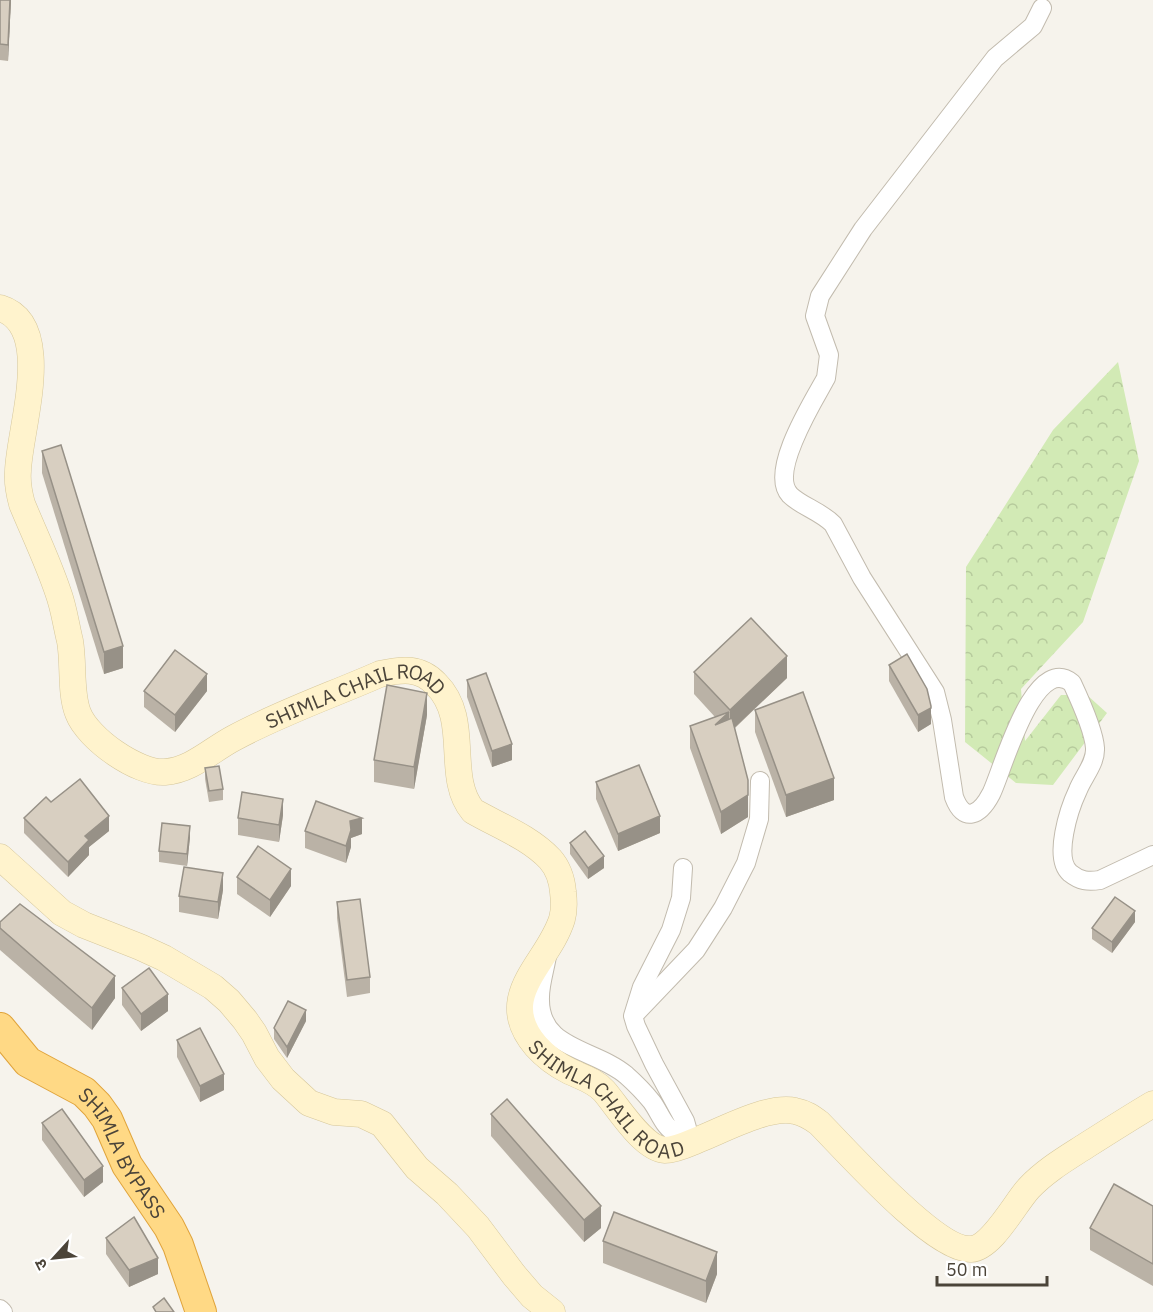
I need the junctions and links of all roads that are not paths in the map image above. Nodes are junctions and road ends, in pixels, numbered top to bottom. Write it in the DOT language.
graph roads {
  1 [pos="1042,8"];
  2 [pos="0,308"];
  3 [pos="760,781"];
  4 [pos="1153,855"];
  5 [pos="0,857"];
  6 [pos="683,868"];
  7 [pos="549,942"];
  8 [pos="633,1016"];
  9 [pos="0,1028"];
  10 [pos="1153,1104"];
  11 [pos="201,1312"];
  12 [pos="552,1312"];
  1 -- 4 [label="street"];
  2 -- 7 [label="main road, SHIMLA CHAIL ROAD"];
  3 -- 8 [label="street"];
  5 -- 12 [label="main road"];
  6 -- 8 [label="street"];
  7 -- 8 [label="street"];
  7 -- 10 [label="main road, SHIMLA CHAIL ROAD"];
  9 -- 11 [label="highway, SHIMLA BYPASS"];
}
